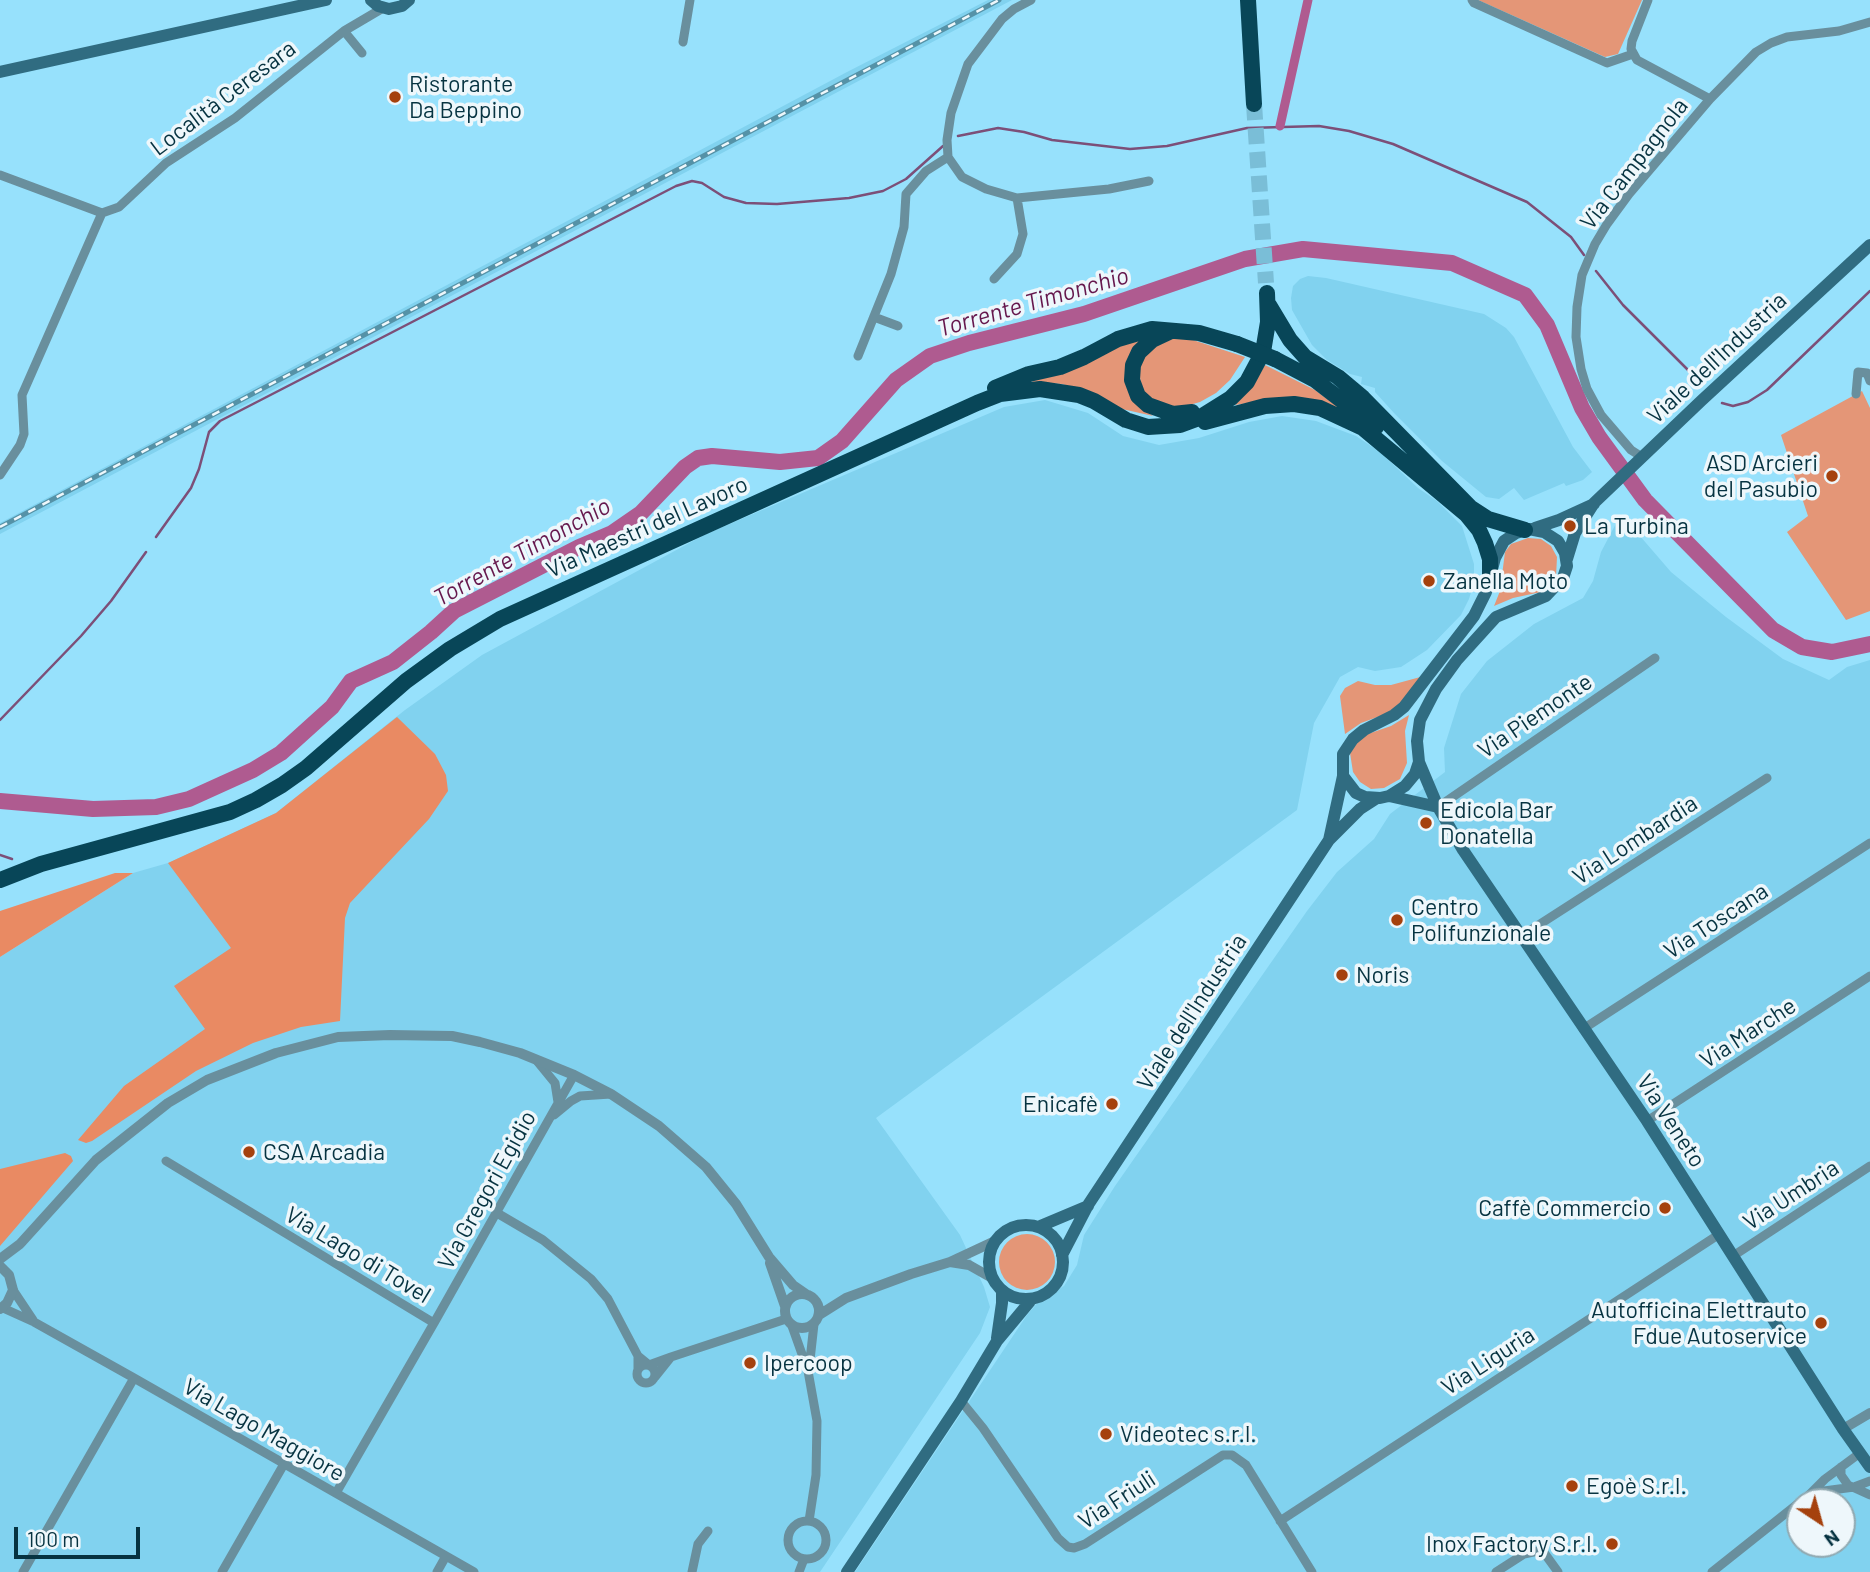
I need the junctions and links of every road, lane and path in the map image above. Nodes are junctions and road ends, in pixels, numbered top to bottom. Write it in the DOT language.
graph roads {
  1 [pos="326,0"];
  2 [pos="409,0"];
  3 [pos="690,0"];
  4 [pos="1031,0"];
  5 [pos="1248,0"];
  6 [pos="1472,0"];
  7 [pos="1648,0"];
  8 [pos="374,6"];
  9 [pos="1870,22"];
  10 [pos="345,31"];
  11 [pos="683,42"];
  12 [pos="362,52"];
  13 [pos="1633,54"];
  14 [pos="0,72"];
  15 [pos="1710,99"];
  16 [pos="1254,104"];
  17 [pos="948,149"];
  18 [pos="0,175"];
  19 [pos="1149,181"];
  20 [pos="1017,198"];
  21 [pos="102,213"];
  22 [pos="1870,245"];
  23 [pos="994,279"];
  24 [pos="1267,292"];
  25 [pos="874,317"];
  26 [pos="898,326"];
  27 [pos="1178,330"];
  28 [pos="858,356"];
  29 [pos="1870,381"];
  30 [pos="1856,394"];
  31 [pos="1111,411"];
  32 [pos="1192,412"];
  33 [pos="1148,427"];
  34 [pos="897,439"];
  35 [pos="1640,460"];
  36 [pos="0,475"];
  37 [pos="1594,503"];
  38 [pos="1469,511"];
  39 [pos="1530,529"];
  40 [pos="1567,559"];
  41 [pos="1490,575"];
  42 [pos="1655,658"];
  43 [pos="1419,762"];
  44 [pos="1343,776"];
  45 [pos="1767,778"];
  46 [pos="1383,797"];
  47 [pos="1437,807"];
  48 [pos="1329,840"];
  49 [pos="1870,843"];
  50 [pos="0,880"];
  51 [pos="1523,935"];
  52 [pos="1870,976"];
  53 [pos="1583,1029"];
  54 [pos="537,1061"];
  55 [pos="574,1075"];
  56 [pos="611,1094"];
  57 [pos="558,1102"];
  58 [pos="548,1121"];
  59 [pos="1647,1121"];
  60 [pos="166,1161"];
  61 [pos="1870,1166"];
  62 [pos="1088,1205"];
  63 [pos="497,1213"];
  64 [pos="1038,1227"];
  65 [pos="1718,1235"];
  66 [pos="995,1241"];
  67 [pos="20,1244"];
  68 [pos="1062,1255"];
  69 [pos="1733,1256"];
  70 [pos="769,1257"];
  71 [pos="0,1259"];
  72 [pos="950,1262"];
  73 [pos="0,1266"];
  74 [pos="9,1275"];
  75 [pos="992,1278"];
  76 [pos="13,1290"];
  77 [pos="1002,1290"];
  78 [pos="810,1297"];
  79 [pos="846,1298"];
  80 [pos="1031,1299"];
  81 [pos="785,1306"];
  82 [pos="1,1308"];
  83 [pos="816,1320"];
  84 [pos="34,1322"];
  85 [pos="434,1323"];
  86 [pos="789,1323"];
  87 [pos="997,1341"];
  88 [pos="638,1356"];
  89 [pos="671,1357"];
  90 [pos="649,1365"];
  91 [pos="638,1369"];
  92 [pos="808,1371"];
  93 [pos="655,1377"];
  94 [pos="134,1378"];
  95 [pos="961,1401"];
  96 [pos="1870,1413"];
  97 [pos="1843,1429"];
  98 [pos="1865,1460"];
  99 [pos="284,1464"];
  100 [pos="1840,1467"];
  101 [pos="1870,1481"];
  102 [pos="1854,1487"];
  103 [pos="1815,1488"];
  104 [pos="1846,1488"];
  105 [pos="336,1493"];
  106 [pos="1870,1495"];
  107 [pos="1786,1513"];
  108 [pos="809,1521"];
  109 [pos="1280,1521"];
  110 [pos="708,1531"];
  111 [pos="446,1556"];
  112 [pos="804,1559"];
  113 [pos="23,1572"];
  114 [pos="222,1572"];
  115 [pos="436,1572"];
  116 [pos="474,1572"];
  117 [pos="692,1572"];
  118 [pos="799,1572"];
  119 [pos="847,1572"];
  120 [pos="1312,1572"];
  121 [pos="1496,1572"];
  122 [pos="1558,1572"];
  123 [pos="1712,1572"];
  1 -- 14 [label="main road"];
  2 -- 8 [label="main road"];
  3 -- 11 [label="street"];
  4 -- 17 [label="street"];
  5 -- 16 [label="highway"];
  6 -- 13 [label="street"];
  7 -- 13 [label="street"];
  8 -- 10 [label="street, Località Ceresara"];
  9 -- 15 [label="street, Via Campagnola"];
  10 -- 12 [label="street"];
  10 -- 21 [label="street, Località Ceresara"];
  13 -- 15 [label="street"];
  15 -- 35 [label="street, Via Campagnola"];
  17 -- 20 [label="street"];
  17 -- 25 [label="street"];
  18 -- 21 [label="street"];
  19 -- 20 [label="street"];
  20 -- 23 [label="street"];
  21 -- 36 [label="street"];
  22 -- 35 [label="main road, Viale dell'Industria"];
  24 -- 32 [label="highway"];
  24 -- 33 [label="highway"];
  24 -- 38 [label="highway"];
  25 -- 26 [label="street"];
  25 -- 28 [label="street"];
  27 -- 32 [label="highway"];
  27 -- 34 [label="highway"];
  27 -- 38 [label="highway, bridge"];
  29 -- 30 [label="street"];
  31 -- 32 [label="highway"];
  31 -- 33 [label="highway"];
  31 -- 34 [label="highway, Via Maestri del Lavoro"];
  33 -- 38 [label="highway"];
  34 -- 50 [label="highway, Via Maestri del Lavoro"];
  35 -- 37 [label="main road, Viale dell'Industria"];
  37 -- 39 [label="main road, Viale dell'Industria"];
  37 -- 40 [label="main road, Viale dell'Industria"];
  38 -- 39 [label="highway"];
  38 -- 41 [label="highway"];
  39 -- 40 [label="main road"];
  39 -- 41 [label="main road, Viale dell'Industria"];
  40 -- 43 [label="main road, Viale dell'Industria"];
  41 -- 44 [label="main road, Viale dell'Industria"];
  42 -- 47 [label="street, Via Piemonte"];
  43 -- 46 [label="main road, Viale dell'Industria"];
  43 -- 47 [label="main road, Via Veneto"];
  44 -- 46 [label="main road"];
  44 -- 48 [label="main road, Viale dell'Industria"];
  45 -- 51 [label="street, Via Lombardia"];
  46 -- 47 [label="main road"];
  46 -- 48 [label="main road, Viale dell'Industria"];
  47 -- 51 [label="main road, Via Veneto"];
  48 -- 62 [label="main road, Viale dell'Industria"];
  49 -- 53 [label="street, Via Toscana"];
  51 -- 53 [label="main road, Via Veneto"];
  52 -- 59 [label="street, Via Marche"];
  53 -- 59 [label="main road, Via Veneto"];
  54 -- 55 [label="street"];
  54 -- 57 [label="street"];
  54 -- 67 [label="street"];
  55 -- 56 [label="street"];
  55 -- 57 [label="street, Via Gregori Egidio"];
  56 -- 58 [label="street"];
  56 -- 70 [label="street"];
  57 -- 58 [label="street, Via Gregori Egidio"];
  58 -- 63 [label="street, Via Gregori Egidio"];
  59 -- 65 [label="main road, Via Veneto"];
  60 -- 85 [label="street, Via Lago di Tovel"];
  61 -- 69 [label="street, Via Umbria"];
  62 -- 64 [label="main road"];
  62 -- 68 [label="main road, Viale dell'Industria"];
  63 -- 85 [label="street, Via Gregori Egidio"];
  63 -- 88 [label="street"];
  64 -- 66 [label="main road"];
  64 -- 68 [label="main road"];
  65 -- 69 [label="main road, Via Veneto"];
  65 -- 109 [label="street, Via Liguria"];
  66 -- 72 [label="street"];
  66 -- 75 [label="main road"];
  67 -- 71 [label="street"];
  67 -- 74 [label="street"];
  68 -- 80 [label="main road, Viale dell'Industria"];
  69 -- 97 [label="main road, Via Veneto"];
  70 -- 78 [label="street"];
  70 -- 81 [label="street"];
  72 -- 75 [label="street"];
  72 -- 79 [label="street"];
  73 -- 74 [label="street"];
  74 -- 76 [label="street"];
  75 -- 77 [label="main road"];
  76 -- 82 [label="street"];
  76 -- 84 [label="street, Via Lago Maggiore"];
  77 -- 80 [label="main road"];
  77 -- 87 [label="main road, Viale dell'Industria"];
  78 -- 79 [label="street"];
  78 -- 81 [label="street"];
  78 -- 83 [label="street"];
  79 -- 83 [label="street"];
  80 -- 87 [label="main road, Viale dell'Industria"];
  81 -- 86 [label="street"];
  82 -- 84 [label="street, Via Lago Maggiore"];
  83 -- 86 [label="street"];
  83 -- 92 [label="street"];
  84 -- 94 [label="street, Via Lago Maggiore"];
  85 -- 105 [label="street, Via Lago di Tovel"];
  86 -- 89 [label="street"];
  86 -- 92 [label="street"];
  87 -- 95 [label="main road, Viale dell'Industria"];
  88 -- 90 [label="street"];
  88 -- 91 [label="street"];
  89 -- 90 [label="street"];
  89 -- 93 [label="street"];
  90 -- 91 [label="street"];
  90 -- 93 [label="street"];
  91 -- 93 [label="street"];
  92 -- 108 [label="street"];
  94 -- 99 [label="street, Via Lago Maggiore"];
  94 -- 113 [label="street"];
  95 -- 109 [label="street, Via Friuli"];
  95 -- 119 [label="main road, Viale dell'Industria"];
  96 -- 97 [label="street"];
  97 -- 98 [label="main road, Via Veneto"];
  98 -- 100 [label="street"];
  99 -- 105 [label="street, Via Lago Maggiore"];
  99 -- 114 [label="street"];
  100 -- 102 [label="street"];
  100 -- 103 [label="street"];
  101 -- 102 [label="street"];
  102 -- 104 [label="street"];
  102 -- 106 [label="street"];
  105 -- 111 [label="street, Via Lago Maggiore"];
  107 -- 123 [label="street"];
  108 -- 112 [label="street"];
  108 -- 112 [label="street"];
  109 -- 120 [label="street"];
  110 -- 117 [label="street"];
  111 -- 115 [label="street"];
  111 -- 116 [label="street, Via Lago Maggiore"];
  112 -- 118 [label="street"];
  121 -- 122 [label="street"];
}
